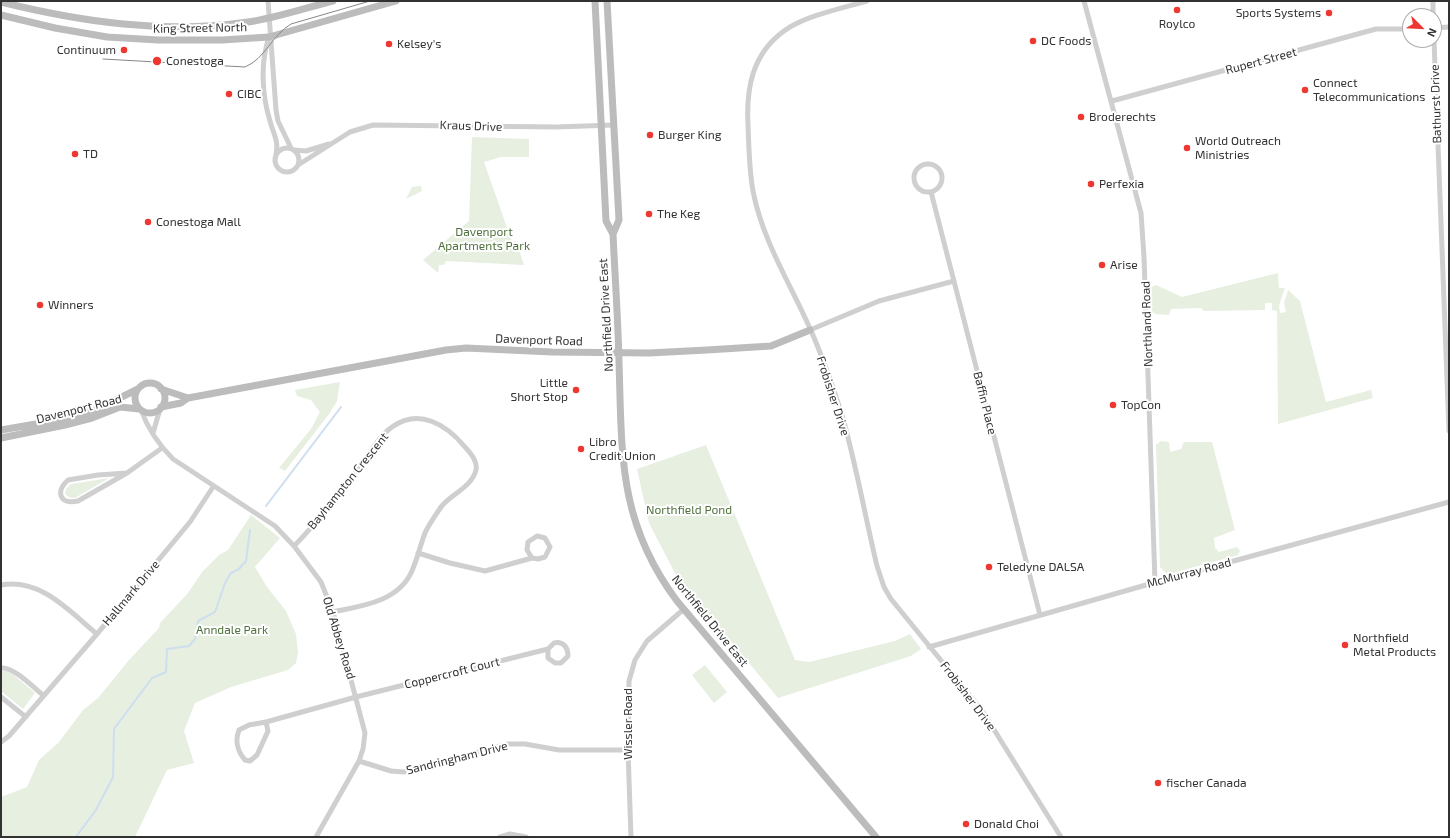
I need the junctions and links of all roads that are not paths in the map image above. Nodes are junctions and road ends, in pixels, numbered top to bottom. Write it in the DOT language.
graph roads {
  1 [pos="268,1"];
  2 [pos="333,1"];
  3 [pos="396,1"];
  4 [pos="595,1"];
  5 [pos="606,1"];
  6 [pos="867,1"];
  7 [pos="1084,1"];
  8 [pos="1,2"];
  9 [pos="1,15"];
  10 [pos="65,17"];
  11 [pos="269,18"];
  12 [pos="55,28"];
  13 [pos="1402,28"];
  14 [pos="269,37"];
  15 [pos="1434,48"];
  16 [pos="1112,101"];
  17 [pos="614,125"];
  18 [pos="602,126"];
  19 [pos="332,143"];
  20 [pos="292,149"];
  21 [pos="276,154"];
  22 [pos="298,165"];
  23 [pos="931,192"];
  24 [pos="613,234"];
  25 [pos="954,282"];
  26 [pos="1447,300"];
  27 [pos="810,330"];
  28 [pos="619,353"];
  29 [pos="138,389"];
  30 [pos="161,389"];
  31 [pos="188,398"];
  32 [pos="161,408"];
  33 [pos="140,409"];
  34 [pos="1,430"];
  35 [pos="1449,431"];
  36 [pos="154,433"];
  37 [pos="1,438"];
  38 [pos="162,448"];
  39 [pos="127,473"];
  40 [pos="213,487"];
  41 [pos="1449,502"];
  42 [pos="294,546"];
  43 [pos="418,553"];
  44 [pos="532,558"];
  45 [pos="1155,582"];
  46 [pos="1,585"];
  47 [pos="684,609"];
  48 [pos="333,612"];
  49 [pos="1040,615"];
  50 [pos="97,634"];
  51 [pos="930,647"];
  52 [pos="548,649"];
  53 [pos="1,668"];
  54 [pos="43,695"];
  55 [pos="1,697"];
  56 [pos="356,697"];
  57 [pos="26,717"];
  58 [pos="266,722"];
  59 [pos="1,742"];
  60 [pos="628,750"];
  61 [pos="359,761"];
  62 [pos="316,837"];
  63 [pos="500,837"];
  64 [pos="526,837"];
  65 [pos="631,837"];
  66 [pos="876,837"];
  67 [pos="1061,837"];
  1 -- 11 [label="street"];
  2 -- 11 [label="main road, King Street North"];
  3 -- 14 [label="main road, King Street North"];
  4 -- 18 [label="main road, Northfield Drive East"];
  5 -- 17 [label="main road, Northfield Drive East"];
  6 -- 27 [label="street, Frobisher Drive"];
  7 -- 16 [label="street, Northland Road"];
  8 -- 10 [label="main road, King Street North"];
  9 -- 12 [label="main road, King Street North"];
  10 -- 11 [label="main road, King Street North"];
  10 -- 12 [label="main road"];
  11 -- 14 [label="street"];
  12 -- 14 [label="main road, King Street North"];
  13 -- 16 [label="street, Rupert Street"];
  14 -- 20 [label="street"];
  14 -- 21 [label="street"];
  15 -- 26 [label="street, Bathurst Drive"];
  16 -- 45 [label="street, Northland Road"];
  17 -- 18 [label="street, Kraus Drive"];
  17 -- 24 [label="main road, Northfield Drive East"];
  18 -- 19 [label="street, Kraus Drive"];
  18 -- 24 [label="main road, Northfield Drive East"];
  19 -- 20 [label="street, Kraus Drive"];
  19 -- 22 [label="street, Kraus Drive"];
  20 -- 21 [label="street"];
  20 -- 22 [label="street"];
  21 -- 22 [label="street"];
  23 -- 23 [label="street"];
  23 -- 25 [label="street, Baffin Place"];
  24 -- 28 [label="main road, Northfield Drive East"];
  25 -- 27 [label="street, Davenport Road"];
  25 -- 49 [label="street, Baffin Place"];
  26 -- 35 [label="street, Bathurst Drive"];
  27 -- 28 [label="main road, Davenport Road"];
  27 -- 51 [label="street, Frobisher Drive"];
  28 -- 31 [label="main road, Davenport Road"];
  28 -- 47 [label="main road, Northfield Drive East"];
  29 -- 30 [label="main road"];
  29 -- 33 [label="main road"];
  29 -- 34 [label="main road, Davenport Road"];
  30 -- 31 [label="main road, Davenport Road"];
  30 -- 32 [label="main road"];
  31 -- 32 [label="main road, Davenport Road"];
  32 -- 33 [label="main road"];
  32 -- 36 [label="street"];
  33 -- 36 [label="street, Old Abbey Road"];
  33 -- 37 [label="main road, Davenport Road"];
  36 -- 38 [label="street, Old Abbey Road"];
  38 -- 39 [label="street"];
  38 -- 40 [label="street, Old Abbey Road"];
  39 -- 39 [label="street"];
  40 -- 42 [label="street, Old Abbey Road"];
  40 -- 50 [label="street, Hallmark Drive"];
  41 -- 45 [label="street, McMurray Road"];
  42 -- 43 [label="street, Bayhampton Crescent"];
  42 -- 48 [label="street, Old Abbey Road"];
  43 -- 44 [label="street"];
  43 -- 48 [label="street, Bayhampton Crescent"];
  44 -- 44 [label="street"];
  45 -- 49 [label="street, McMurray Road"];
  46 -- 50 [label="street"];
  47 -- 60 [label="street, Wissler Road"];
  47 -- 66 [label="main road, Northfield Drive East"];
  48 -- 56 [label="street, Old Abbey Road"];
  49 -- 51 [label="street, McMurray Road"];
  50 -- 54 [label="street, Hallmark Drive"];
  51 -- 67 [label="street, Frobisher Drive"];
  52 -- 52 [label="street, Coppercroft Court"];
  52 -- 56 [label="street, Coppercroft Court"];
  53 -- 54 [label="street"];
  54 -- 57 [label="street, Hallmark Drive"];
  55 -- 57 [label="street"];
  56 -- 58 [label="street, Coppercroft Court"];
  56 -- 61 [label="street, Old Abbey Road"];
  57 -- 59 [label="street, Hallmark Drive"];
  58 -- 58 [label="street, Coppercroft Court"];
  60 -- 61 [label="street, Sandringham Drive"];
  60 -- 65 [label="street, Wissler Road"];
  61 -- 62 [label="street, Old Abbey Road"];
  63 -- 64 [label="street"];
}
